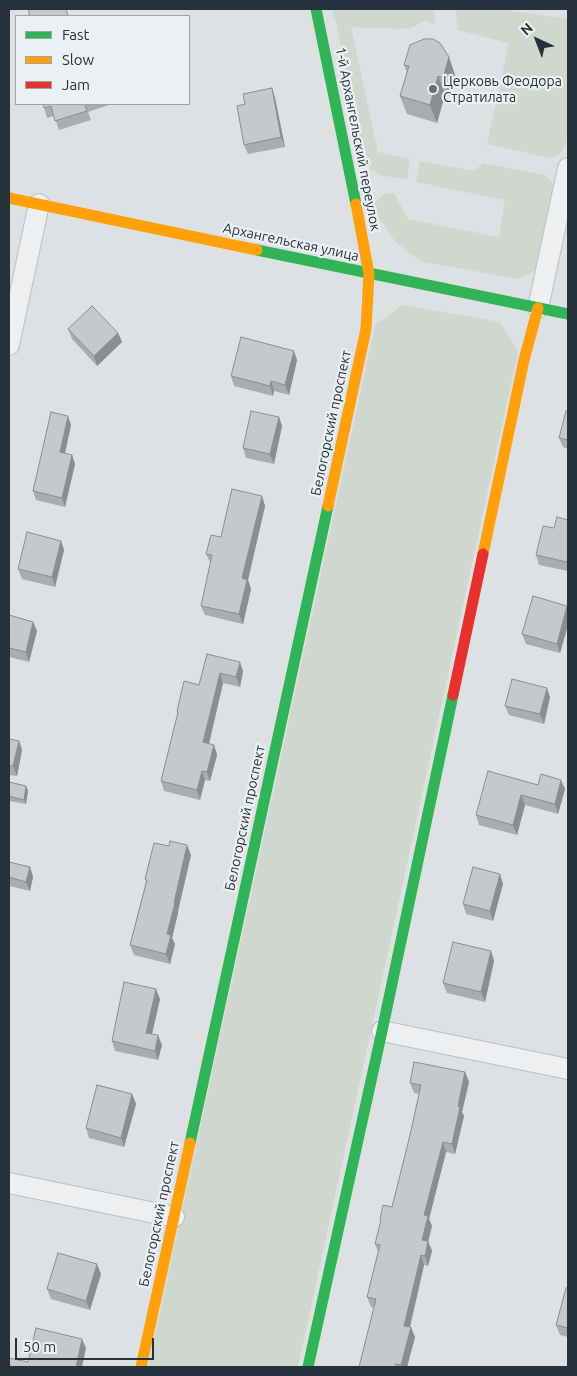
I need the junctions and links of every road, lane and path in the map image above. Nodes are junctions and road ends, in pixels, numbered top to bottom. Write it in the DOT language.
graph roads {
  1 [pos="316,9"];
  2 [pos="568,168"];
  3 [pos="9,196"];
  4 [pos="39,204"];
  5 [pos="369,274"];
  6 [pos="538,308"];
  7 [pos="568,314"];
  8 [pos="9,345"];
  9 [pos="382,1031"];
  10 [pos="568,1069"];
  11 [pos="9,1183"];
  12 [pos="174,1217"];
  13 [pos="140,1367"];
  14 [pos="308,1367"];
  1 -- 5 [label="street, 1-й Архангельский переулок"];
  2 -- 6 [label="street"];
  3 -- 4 [label="street, Архангельская улица"];
  4 -- 5 [label="street, Архангельская улица"];
  4 -- 8 [label="street"];
  5 -- 6 [label="street, Архангельская улица"];
  5 -- 12 [label="street, Белогорский проспект"];
  6 -- 7 [label="street, Архангельская улица"];
  6 -- 9 [label="street"];
  9 -- 10 [label="street"];
  9 -- 14 [label="street"];
  11 -- 12 [label="street"];
  12 -- 13 [label="street, Белогорский проспект"];
}
